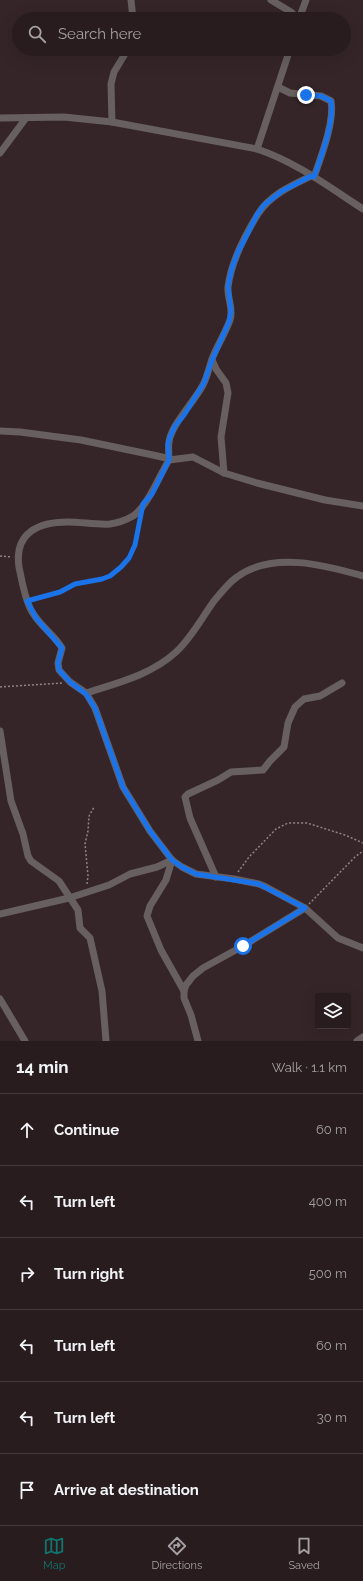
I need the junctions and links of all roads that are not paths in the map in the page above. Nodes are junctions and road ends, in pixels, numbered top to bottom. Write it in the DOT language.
graph roads {
  1 [pos="131,0"];
  2 [pos="271,0"];
  3 [pos="306,0"];
  4 [pos="132,12"];
  5 [pos="291,12"];
  6 [pos="302,12"];
  7 [pos="124,56"];
  8 [pos="288,56"];
  9 [pos="278,87"];
  10 [pos="0,118"];
  11 [pos="26,118"];
  12 [pos="112,122"];
  13 [pos="257,149"];
  14 [pos="0,153"];
  15 [pos="313,176"];
  16 [pos="363,209"];
  17 [pos="212,360"];
  18 [pos="0,432"];
  19 [pos="169,460"];
  20 [pos="224,473"];
  21 [pos="363,506"];
  22 [pos="363,576"];
  23 [pos="342,683"];
  24 [pos="86,694"];
  25 [pos="0,731"];
  26 [pos="172,860"];
  27 [pos="216,877"];
  28 [pos="69,898"];
  29 [pos="305,908"];
  30 [pos="0,914"];
  31 [pos="363,948"];
  32 [pos="184,991"];
  33 [pos="0,998"];
  34 [pos="363,1037"];
  35 [pos="25,1041"];
  36 [pos="106,1041"];
  37 [pos="198,1041"];
  38 [pos="357,1041"];
  1 -- 4 [label="street"];
  2 -- 5 [label="street"];
  3 -- 6 [label="street"];
  7 -- 12 [label="street"];
  8 -- 9 [label="street"];
  9 -- 13 [label="street"];
  9 -- 15 [label="street"];
  10 -- 11 [label="street"];
  11 -- 12 [label="street"];
  11 -- 14 [label="street"];
  12 -- 13 [label="street"];
  13 -- 15 [label="street"];
  15 -- 16 [label="street"];
  15 -- 17 [label="street"];
  17 -- 19 [label="street"];
  17 -- 20 [label="street"];
  18 -- 19 [label="street"];
  19 -- 20 [label="street"];
  19 -- 24 [label="street"];
  20 -- 21 [label="street"];
  22 -- 24 [label="street"];
  23 -- 27 [label="street"];
  24 -- 26 [label="street"];
  25 -- 28 [label="street"];
  26 -- 27 [label="street"];
  26 -- 28 [label="street"];
  26 -- 32 [label="street"];
  27 -- 29 [label="street"];
  28 -- 30 [label="street"];
  28 -- 36 [label="street"];
  29 -- 31 [label="street"];
  29 -- 32 [label="street"];
  32 -- 37 [label="street"];
  33 -- 35 [label="street"];
  34 -- 38 [label="street"];
}
